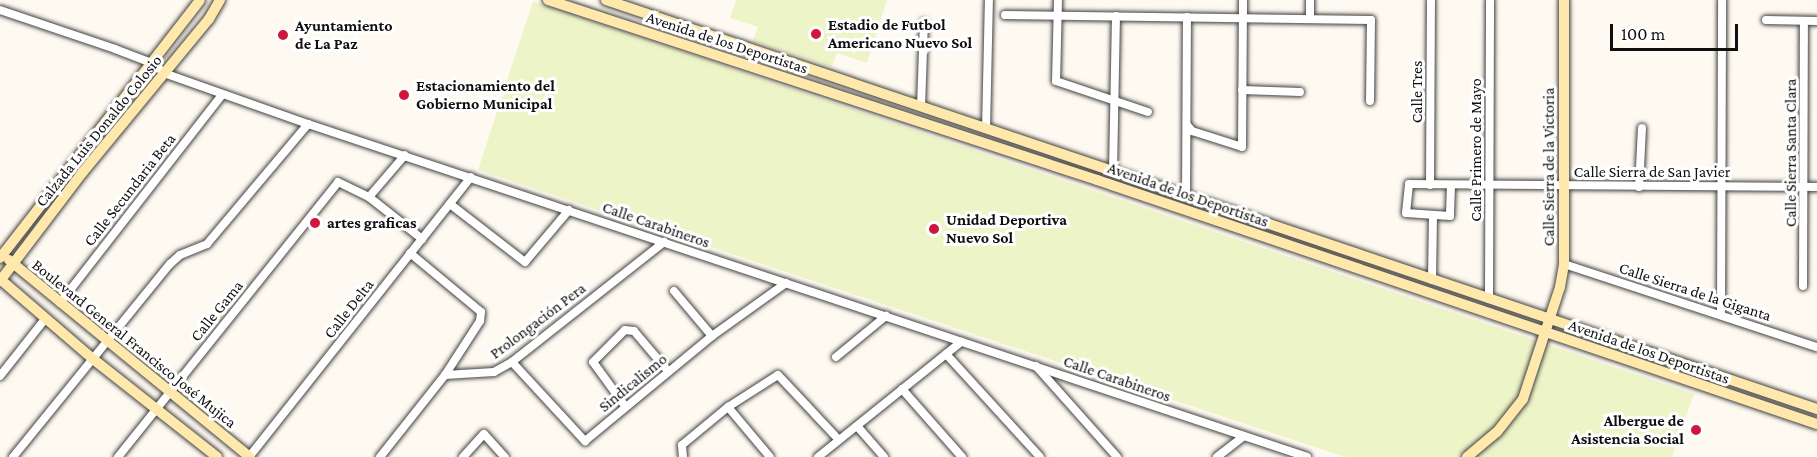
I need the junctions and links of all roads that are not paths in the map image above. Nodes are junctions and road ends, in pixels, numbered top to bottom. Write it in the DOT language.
graph roads {
  1 [pos="200,0"];
  2 [pos="220,0"];
  3 [pos="548,0"];
  4 [pos="606,0"];
  5 [pos="989,0"];
  6 [pos="1058,0"];
  7 [pos="1243,0"];
  8 [pos="1310,0"];
  9 [pos="1431,0"];
  10 [pos="1490,0"];
  11 [pos="1564,0"];
  12 [pos="1722,0"];
  13 [pos="0,10"];
  14 [pos="1005,15"];
  15 [pos="1058,16"];
  16 [pos="1116,16"];
  17 [pos="1187,17"];
  18 [pos="1243,18"];
  19 [pos="1310,19"];
  20 [pos="1766,20"];
  21 [pos="1804,21"];
  22 [pos="1817,21"];
  23 [pos="924,23"];
  24 [pos="700,31"];
  25 [pos="695,49"];
  26 [pos="154,64"];
  27 [pos="164,73"];
  28 [pos="863,87"];
  29 [pos="1242,90"];
  30 [pos="1300,92"];
  31 [pos="222,94"];
  32 [pos="859,101"];
  33 [pos="1114,101"];
  34 [pos="1370,101"];
  35 [pos="921,107"];
  36 [pos="1148,112"];
  37 [pos="308,124"];
  38 [pos="1187,125"];
  39 [pos="1642,128"];
  40 [pos="986,129"];
  41 [pos="405,155"];
  42 [pos="1113,172"];
  43 [pos="471,177"];
  44 [pos="1430,184"];
  45 [pos="1489,184"];
  46 [pos="1451,185"];
  47 [pos="1564,185"];
  48 [pos="1639,186"];
  49 [pos="1722,186"];
  50 [pos="1805,187"];
  51 [pos="1817,187"];
  52 [pos="369,197"];
  53 [pos="1186,197"];
  54 [pos="450,204"];
  55 [pos="1212,206"];
  56 [pos="569,210"];
  57 [pos="1433,216"];
  58 [pos="1208,218"];
  59 [pos="422,239"];
  60 [pos="664,242"];
  61 [pos="410,254"];
  62 [pos="1,256"];
  63 [pos="1564,264"];
  64 [pos="14,265"];
  65 [pos="0,280"];
  66 [pos="1432,280"];
  67 [pos="786,283"];
  68 [pos="1803,286"];
  69 [pos="674,291"];
  70 [pos="1489,299"];
  71 [pos="60,303"];
  72 [pos="1721,315"];
  73 [pos="886,316"];
  74 [pos="45,320"];
  75 [pos="1550,321"];
  76 [pos="1546,333"];
  77 [pos="712,336"];
  78 [pos="961,342"];
  79 [pos="107,343"];
  80 [pos="1817,347"];
  81 [pos="946,354"];
  82 [pos="836,357"];
  83 [pos="93,359"];
  84 [pos="512,362"];
  85 [pos="1036,366"];
  86 [pos="668,371"];
  87 [pos="445,375"];
  88 [pos="0,376"];
  89 [pos="1723,378"];
  90 [pos="902,389"];
  91 [pos="170,392"];
  92 [pos="1719,392"];
  93 [pos="625,406"];
  94 [pos="728,406"];
  95 [pos="157,408"];
  96 [pos="1817,408"];
  97 [pos="1817,424"];
  98 [pos="857,426"];
  99 [pos="1244,436"];
  100 [pos="839,440"];
  101 [pos="13,457"];
  102 [pos="118,457"];
  103 [pos="217,457"];
  104 [pos="249,457"];
  105 [pos="380,457"];
  106 [pos="463,457"];
  107 [pos="505,457"];
  108 [pos="683,457"];
  109 [pos="770,457"];
  110 [pos="818,457"];
  111 [pos="884,457"];
  112 [pos="962,457"];
  113 [pos="1040,457"];
  114 [pos="1117,457"];
  115 [pos="1217,457"];
  116 [pos="1307,457"];
  117 [pos="1467,457"];
  1 -- 26 [label="street, Calzada Luis Donaldo Colosio"];
  2 -- 27 [label="street, Calzada Luis Donaldo Colosio"];
  3 -- 25 [label="street, Avenida de los Deportistas"];
  4 -- 24 [label="street, Avenida de los Deportistas"];
  5 -- 40 [label="street"];
  6 -- 15 [label="street"];
  7 -- 18 [label="street"];
  8 -- 19 [label="street"];
  9 -- 44 [label="street, Calle Tres"];
  10 -- 45 [label="street, Calle Primero de Mayo"];
  11 -- 47 [label="street, Calle Sierra de la Victoria"];
  12 -- 49 [label="street"];
  13 -- 26 [label="street, Calle Carabineros"];
  14 -- 15 [label="street"];
  15 -- 16 [label="street"];
  15 -- 33 [label="street"];
  16 -- 17 [label="street"];
  16 -- 33 [label="street"];
  17 -- 18 [label="street"];
  17 -- 38 [label="street"];
  18 -- 19 [label="street"];
  18 -- 29 [label="street"];
  19 -- 34 [label="street"];
  20 -- 21 [label="street"];
  21 -- 22 [label="street"];
  21 -- 50 [label="street, Calle Sierra Santa Clara"];
  23 -- 35 [label="street"];
  24 -- 25 [label="street"];
  24 -- 28 [label="street, Avenida de los Deportistas"];
  25 -- 32 [label="street, Avenida de los Deportistas"];
  26 -- 27 [label="street, Calle Carabineros"];
  26 -- 62 [label="street, Calzada Luis Donaldo Colosio"];
  27 -- 31 [label="street, Calle Carabineros"];
  27 -- 64 [label="street, Calzada Luis Donaldo Colosio"];
  28 -- 32 [label="street"];
  28 -- 35 [label="street, Avenida de los Deportistas"];
  29 -- 30 [label="street"];
  29 -- 38 [label="street"];
  31 -- 37 [label="street, Calle Carabineros"];
  31 -- 71 [label="street, Calle Secundaria Beta"];
  32 -- 58 [label="street, Avenida de los Deportistas"];
  33 -- 36 [label="street"];
  33 -- 42 [label="street"];
  35 -- 40 [label="street, Avenida de los Deportistas"];
  37 -- 41 [label="street, Calle Carabineros"];
  37 -- 79 [label="street"];
  38 -- 53 [label="street"];
  39 -- 48 [label="street"];
  40 -- 42 [label="street, Avenida de los Deportistas"];
  41 -- 43 [label="street, Calle Carabineros"];
  41 -- 52 [label="street"];
  42 -- 53 [label="street, Avenida de los Deportistas"];
  43 -- 54 [label="street, Calle Delta"];
  43 -- 56 [label="street, Calle Carabineros"];
  44 -- 46 [label="street, Calle Sierra de San Javier"];
  44 -- 57 [label="street, Calle Sierra de San Javier"];
  45 -- 46 [label="street, Calle Sierra de San Javier"];
  45 -- 47 [label="street, Calle Sierra de San Javier"];
  45 -- 70 [label="street, Calle Primero de Mayo"];
  46 -- 57 [label="street"];
  47 -- 48 [label="street, Calle Sierra de San Javier"];
  47 -- 63 [label="street, Calle Sierra de la Victoria"];
  48 -- 49 [label="street, Calle Sierra de San Javier"];
  49 -- 50 [label="street, Calle Sierra de San Javier"];
  49 -- 72 [label="street"];
  50 -- 51 [label="street, Calle Sierra de San Javier"];
  50 -- 68 [label="street, Calle Sierra Santa Clara"];
  52 -- 59 [label="street"];
  52 -- 91 [label="street, Calle Gama"];
  53 -- 55 [label="street, Avenida de los Deportistas"];
  54 -- 56 [label="street"];
  54 -- 59 [label="street, Calle Delta"];
  55 -- 58 [label="street"];
  55 -- 66 [label="street, Avenida de los Deportistas"];
  56 -- 60 [label="street, Calle Carabineros"];
  57 -- 66 [label="street"];
  58 -- 76 [label="street, Avenida de los Deportistas"];
  59 -- 61 [label="street, Calle Delta"];
  60 -- 67 [label="street, Calle Carabineros"];
  60 -- 84 [label="street, Prolongación Pera"];
  61 -- 87 [label="street"];
  61 -- 104 [label="street, Calle Delta"];
  62 -- 64 [label="street, Boulevard General Francisco José Mujica"];
  63 -- 72 [label="street, Calle Sierra de la Giganta"];
  63 -- 75 [label="street, Calle Sierra de la Victoria"];
  64 -- 65 [label="street, Calzada Luis Donaldo Colosio"];
  64 -- 71 [label="street, Boulevard General Francisco José Mujica"];
  65 -- 74 [label="street"];
  66 -- 70 [label="street, Avenida de los Deportistas"];
  67 -- 73 [label="street, Calle Carabineros"];
  67 -- 77 [label="street, Sindicalismo"];
  69 -- 77 [label="street"];
  70 -- 75 [label="street, Avenida de los Deportistas"];
  71 -- 79 [label="street, Boulevard General Francisco José Mujica"];
  72 -- 80 [label="street, Calle Sierra de la Giganta"];
  73 -- 78 [label="street, Calle Carabineros"];
  73 -- 82 [label="street"];
  74 -- 83 [label="street"];
  74 -- 88 [label="street"];
  75 -- 76 [label="street, Calle Sierra de la Victoria"];
  75 -- 89 [label="street, Avenida de los Deportistas"];
  76 -- 92 [label="street, Avenida de los Deportistas"];
  76 -- 117 [label="street, Calle Sierra de la Victoria"];
  77 -- 86 [label="street, Sindicalismo"];
  78 -- 81 [label="street"];
  78 -- 85 [label="street, Calle Carabineros"];
  79 -- 83 [label="street"];
  79 -- 91 [label="street, Boulevard General Francisco José Mujica"];
  81 -- 90 [label="street"];
  81 -- 113 [label="street"];
  83 -- 95 [label="street"];
  83 -- 101 [label="street"];
  84 -- 87 [label="street, Prolongación Pera"];
  84 -- 93 [label="street, Sindicalismo"];
  85 -- 99 [label="street, Calle Carabineros"];
  85 -- 114 [label="street"];
  86 -- 93 [label="street, Sindicalismo"];
  86 -- 93 [label="street"];
  87 -- 105 [label="street"];
  89 -- 92 [label="street"];
  89 -- 96 [label="street, Avenida de los Deportistas"];
  90 -- 98 [label="street"];
  90 -- 112 [label="street"];
  91 -- 95 [label="street, Calle Gama"];
  91 -- 104 [label="street, Boulevard General Francisco José Mujica"];
  92 -- 97 [label="street, Avenida de los Deportistas"];
  94 -- 100 [label="street"];
  94 -- 108 [label="street"];
  94 -- 109 [label="street"];
  95 -- 102 [label="street, Calle Gama"];
  95 -- 103 [label="street"];
  98 -- 100 [label="street"];
  98 -- 111 [label="street"];
  99 -- 115 [label="street"];
  99 -- 116 [label="street, Calle Carabineros"];
  100 -- 110 [label="street"];
  106 -- 107 [label="street"];
}
